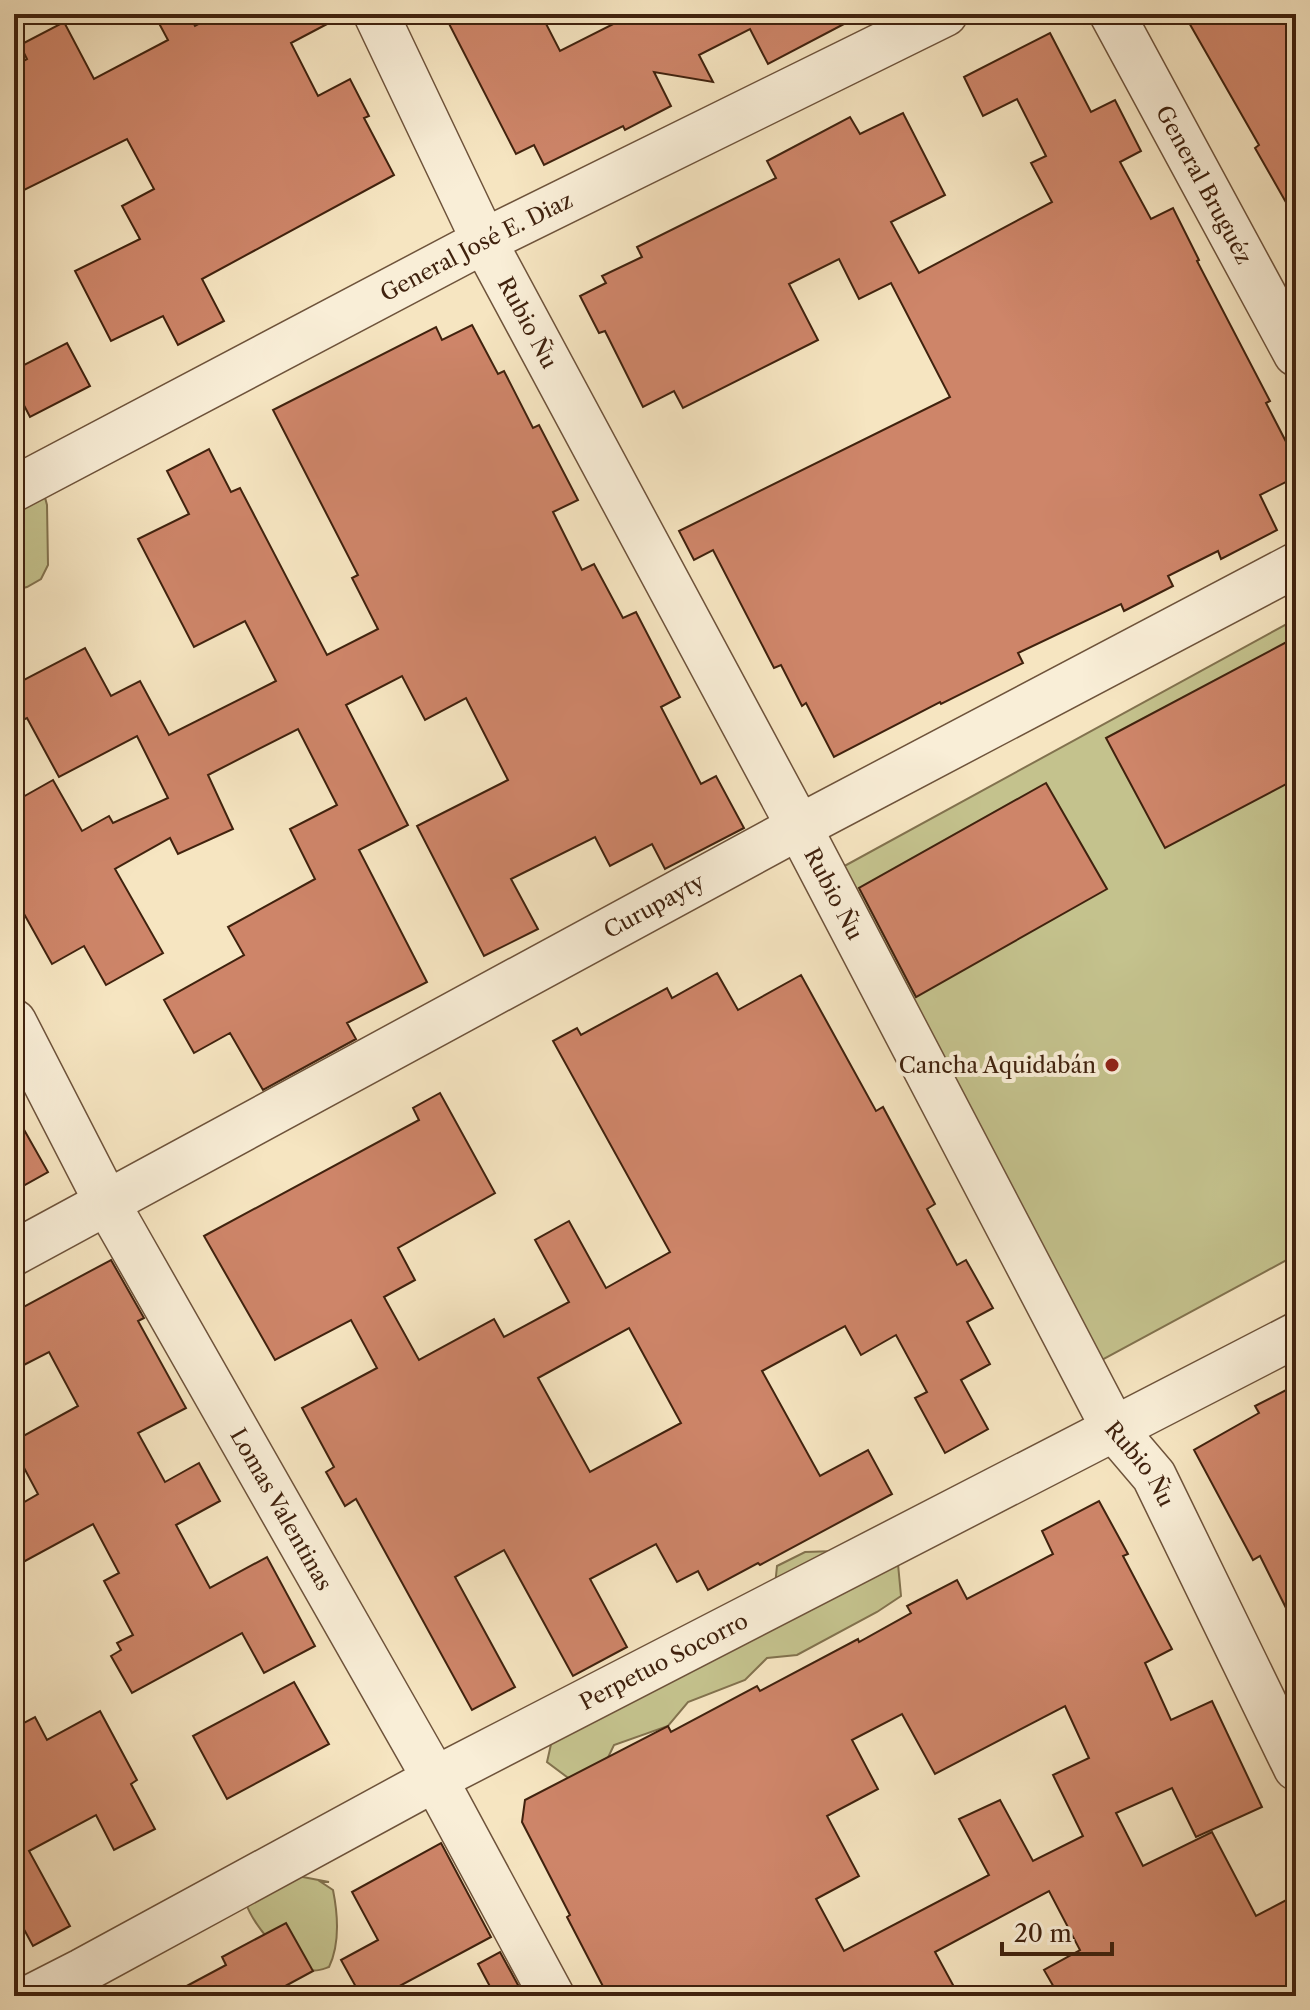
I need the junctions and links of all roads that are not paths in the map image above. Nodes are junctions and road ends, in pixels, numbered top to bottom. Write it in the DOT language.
graph roads {
  1 [pos="376,14"];
  2 [pos="945,14"];
  3 [pos="1112,14"];
  4 [pos="484,241"];
  5 [pos="1296,354"];
  6 [pos="14,489"];
  7 [pos="1296,565"];
  8 [pos="799,827"];
  9 [pos="14,1022"];
  10 [pos="106,1201"];
  11 [pos="14,1253"];
  12 [pos="1296,1335"];
  13 [pos="1114,1429"];
  14 [pos="1296,1768"];
  15 [pos="435,1779"];
  16 [pos="33,1996"];
  17 [pos="552,1996"];
  1 -- 4 [label="street, Rubio Ñu"];
  2 -- 4 [label="street, General José E. Diaz"];
  3 -- 5 [label="street, General Bruguéz"];
  4 -- 6 [label="street, General José E. Diaz"];
  4 -- 8 [label="street, Rubio Ñu"];
  7 -- 8 [label="street, Curupayty"];
  8 -- 10 [label="street, Curupayty"];
  8 -- 13 [label="street, Rubio Ñu"];
  9 -- 10 [label="street, Lomas Valentinas"];
  10 -- 11 [label="street, Curupayty"];
  10 -- 15 [label="street, Lomas Valentinas"];
  12 -- 13 [label="street, Perpetuo Socorro"];
  13 -- 14 [label="street, Rubio Ñu"];
  13 -- 15 [label="street, Perpetuo Socorro"];
  15 -- 16 [label="street, Perpetuo Socorro"];
  15 -- 17 [label="street, Lomas Valentinas"];
}
